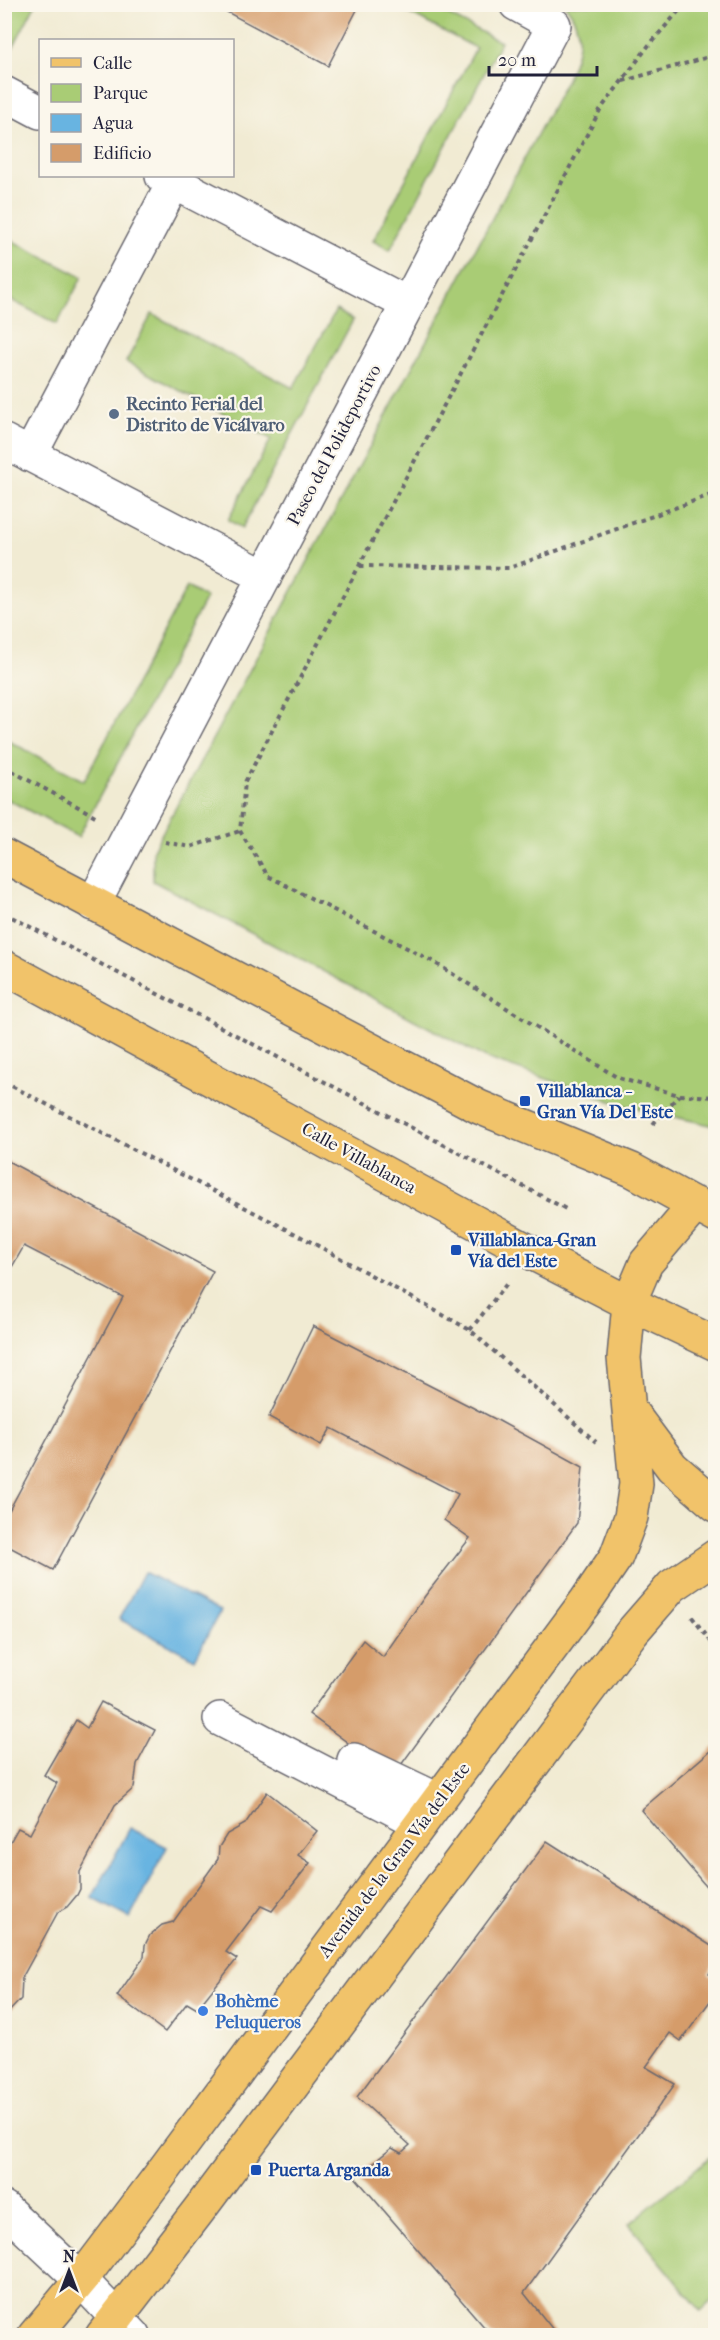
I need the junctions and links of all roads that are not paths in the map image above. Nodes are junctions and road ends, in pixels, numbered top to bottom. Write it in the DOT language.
graph roads {
  1 [pos="516,4"];
  2 [pos="4,93"];
  3 [pos="39,111"];
  4 [pos="168,179"];
  5 [pos="408,304"];
  6 [pos="17,448"];
  7 [pos="265,577"];
  8 [pos="4,856"];
  9 [pos="93,904"];
  10 [pos="4,967"];
  11 [pos="709,1206"];
  12 [pos="629,1303"];
  13 [pos="716,1344"];
  14 [pos="631,1412"];
  15 [pos="716,1505"];
  16 [pos="716,1556"];
  17 [pos="220,1719"];
  18 [pos="354,1760"];
  19 [pos="430,1811"];
  20 [pos="4,2208"];
  21 [pos="81,2280"];
  22 [pos="118,2330"];
  23 [pos="34,2336"];
  1 -- 5 [label="street, Paseo del Polideportivo"];
  2 -- 3 [label="street"];
  4 -- 5 [label="street"];
  4 -- 6 [label="street"];
  5 -- 7 [label="street, Paseo del Polideportivo"];
  6 -- 7 [label="street"];
  7 -- 9 [label="street, Paseo del Polideportivo"];
  8 -- 9 [label="main road"];
  9 -- 11 [label="main road"];
  10 -- 12 [label="main road, Calle Villablanca"];
  11 -- 12 [label="main road, Avenida de la Gran Vía del Este"];
  12 -- 13 [label="main road, Calle Villablanca"];
  12 -- 14 [label="main road, Avenida de la Gran Vía del Este"];
  14 -- 15 [label="main road, Avenida de la Gran Vía del Este"];
  14 -- 19 [label="main road, Avenida de la Gran Vía del Este"];
  16 -- 22 [label="main road"];
  17 -- 19 [label="street"];
  18 -- 19 [label="street"];
  19 -- 21 [label="main road, Avenida de la Gran Vía del Este"];
  20 -- 21 [label="street"];
  21 -- 22 [label="street"];
  21 -- 23 [label="main road, Avenida de la Gran Vía del Este"];
}
